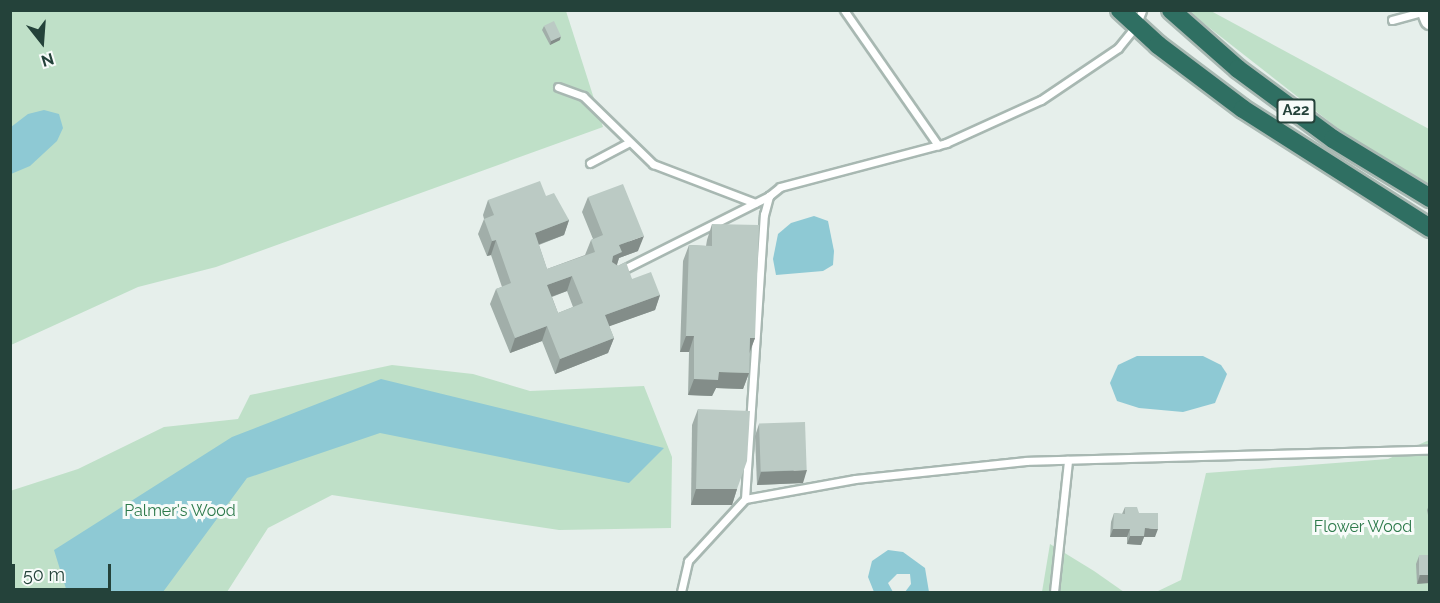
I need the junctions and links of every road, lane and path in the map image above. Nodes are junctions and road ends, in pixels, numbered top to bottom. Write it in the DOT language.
graph roads {
  1 [pos="843,10"];
  2 [pos="1120,10"];
  3 [pos="1172,10"];
  4 [pos="1428,15"];
  5 [pos="1139,18"];
  6 [pos="1392,20"];
  7 [pos="558,87"];
  8 [pos="628,143"];
  9 [pos="938,145"];
  10 [pos="590,163"];
  11 [pos="769,196"];
  12 [pos="1430,198"];
  13 [pos="755,203"];
  14 [pos="1430,228"];
  15 [pos="612,275"];
  16 [pos="1430,450"];
  17 [pos="1068,460"];
  18 [pos="745,499"];
  19 [pos="681,592"];
  20 [pos="1054,592"];
  1 -- 9 [label="lane"];
  2 -- 5 [label="highway, A22"];
  3 -- 12 [label="highway, A22"];
  4 -- 6 [label="lane"];
  5 -- 9 [label="lane"];
  5 -- 14 [label="highway, A22"];
  7 -- 8 [label="lane"];
  8 -- 10 [label="lane"];
  8 -- 13 [label="lane"];
  9 -- 11 [label="lane"];
  11 -- 13 [label="lane"];
  11 -- 18 [label="lane"];
  13 -- 15 [label="lane"];
  16 -- 17 [label="lane"];
  17 -- 18 [label="lane"];
  17 -- 20 [label="lane"];
  18 -- 19 [label="lane"];
}
